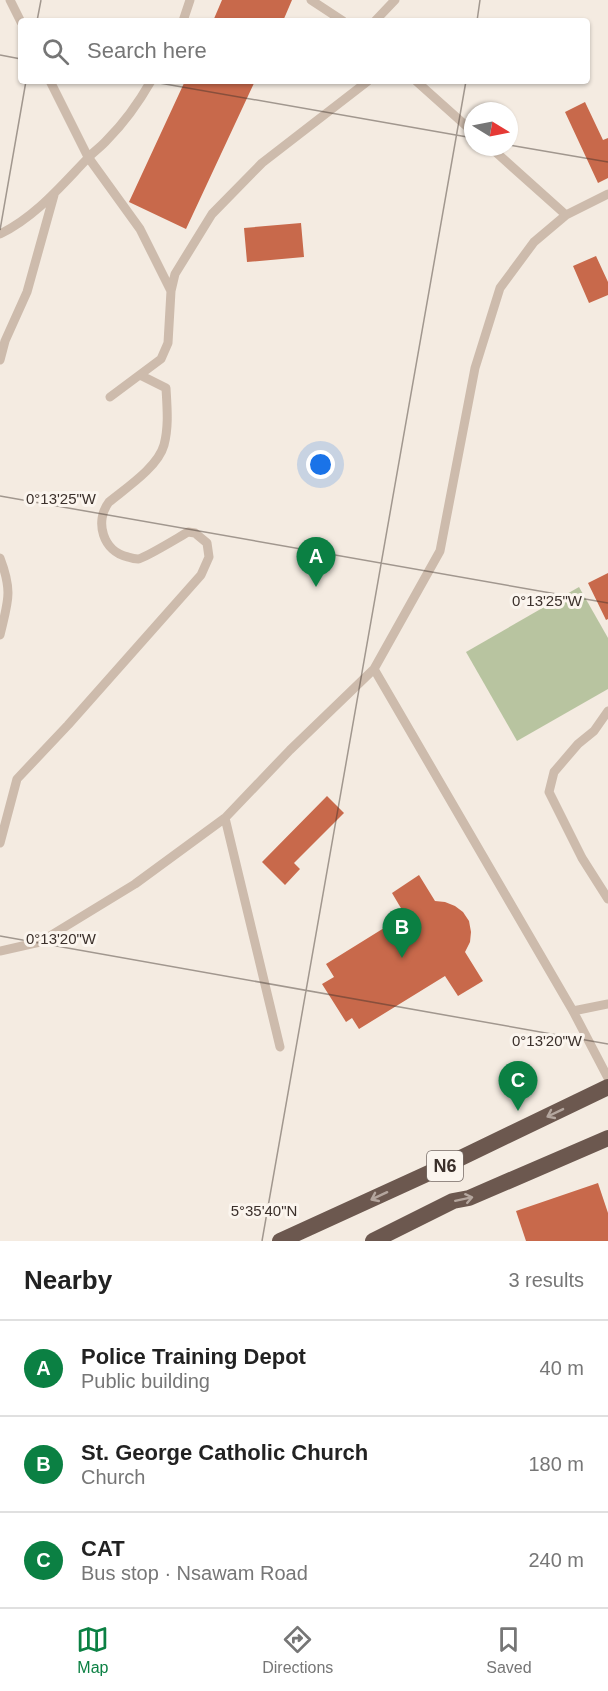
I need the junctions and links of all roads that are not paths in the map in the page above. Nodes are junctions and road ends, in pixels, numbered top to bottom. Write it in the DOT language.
graph roads {
  1 [pos="10,0"];
  2 [pos="190,0"];
  3 [pos="311,0"];
  4 [pos="395,0"];
  5 [pos="19,18"];
  6 [pos="184,18"];
  7 [pos="338,18"];
  8 [pos="378,18"];
  9 [pos="51,84"];
  10 [pos="149,84"];
  11 [pos="364,84"];
  12 [pos="419,84"];
  13 [pos="464,124"];
  14 [pos="500,156"];
  15 [pos="88,158"];
  16 [pos="608,194"];
  17 [pos="54,195"];
  18 [pos="566,215"];
  19 [pos="0,234"];
  20 [pos="171,291"];
  21 [pos="0,360"];
  22 [pos="140,375"];
  23 [pos="110,397"];
  24 [pos="0,559"];
  25 [pos="0,635"];
  26 [pos="374,669"];
  27 [pos="608,711"];
  28 [pos="225,818"];
  29 [pos="0,843"];
  30 [pos="608,899"];
  31 [pos="0,951"];
  32 [pos="608,1004"];
  33 [pos="573,1011"];
  34 [pos="280,1047"];
  35 [pos="608,1078"];
  36 [pos="608,1087"];
  37 [pos="608,1138"];
  38 [pos="280,1241"];
  39 [pos="373,1241"];
  1 -- 5 [label="lane"];
  2 -- 6 [label="lane"];
  3 -- 7 [label="lane"];
  4 -- 8 [label="lane"];
  9 -- 15 [label="lane"];
  10 -- 15 [label="lane"];
  11 -- 20 [label="lane"];
  12 -- 13 [label="lane"];
  14 -- 18 [label="lane"];
  15 -- 17 [label="lane"];
  15 -- 20 [label="lane"];
  16 -- 18 [label="lane"];
  17 -- 19 [label="lane"];
  17 -- 21 [label="lane"];
  18 -- 26 [label="lane"];
  20 -- 22 [label="lane"];
  22 -- 23 [label="lane"];
  22 -- 29 [label="lane"];
  24 -- 25 [label="lane"];
  26 -- 28 [label="lane"];
  26 -- 33 [label="lane"];
  27 -- 30 [label="lane"];
  28 -- 31 [label="lane"];
  28 -- 34 [label="lane"];
  32 -- 33 [label="lane"];
  33 -- 35 [label="lane"];
  36 -- 38 [label="highway, N6, one-way"];
  39 -- 37 [label="highway, N6, one-way"];
}
